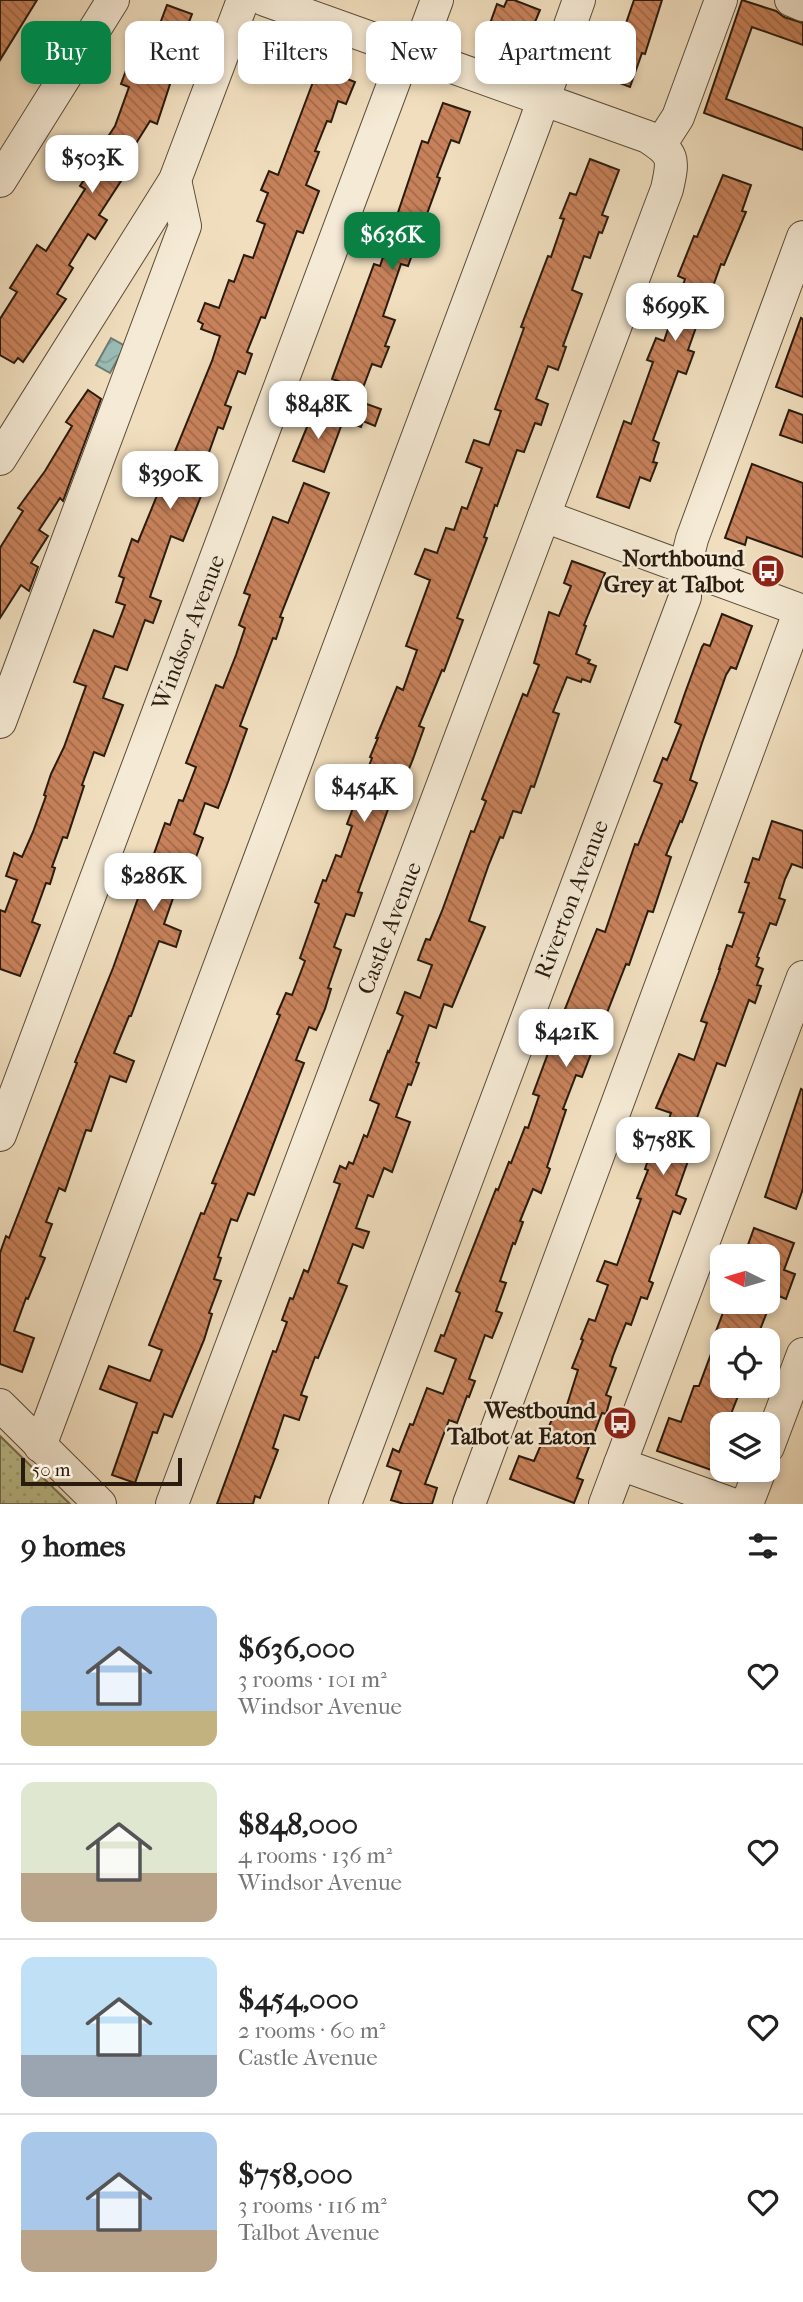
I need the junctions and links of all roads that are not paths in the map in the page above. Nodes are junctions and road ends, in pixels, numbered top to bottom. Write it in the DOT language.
graph roads {
  1 [pos="113,0"];
  2 [pos="243,0"];
  3 [pos="437,0"];
  4 [pos="579,0"];
  5 [pos="721,0"];
  6 [pos="791,0"];
  7 [pos="285,4"];
  8 [pos="803,5"];
  9 [pos="427,21"];
  10 [pos="366,35"];
  11 [pos="461,70"];
  12 [pos="400,84"];
  13 [pos="543,99"];
  14 [pos="665,150"];
  15 [pos="175,180"];
  16 [pos="0,181"];
  17 [pos="803,237"];
  18 [pos="112,281"];
  19 [pos="157,300"];
  20 [pos="0,459"];
  21 [pos="544,516"];
  22 [pos="685,568"];
  23 [pos="802,611"];
  24 [pos="0,722"];
  25 [pos="803,977"];
  26 [pos="0,1135"];
  27 [pos="803,1354"];
  28 [pos="0,1405"];
  29 [pos="780,1415"];
  30 [pos="40,1446"];
  31 [pos="620,1464"];
  32 [pos="755,1482"];
  33 [pos="100,1504"];
  34 [pos="172,1504"];
  35 [pos="345,1504"];
  36 [pos="469,1504"];
  37 [pos="605,1504"];
  38 [pos="732,1504"];
  39 [pos="747,1504"];
  1 -- 16 [label="street"];
  2 -- 15 [label="street"];
  3 -- 9 [label="street, Windsor Avenue"];
  4 -- 13 [label="street"];
  5 -- 14 [label="street"];
  6 -- 8 [label="street"];
  7 -- 10 [label="street"];
  11 -- 13 [label="street"];
  12 -- 26 [label="street, Windsor Avenue"];
  13 -- 14 [label="street"];
  13 -- 30 [label="street"];
  14 -- 21 [label="street, Castle Avenue"];
  15 -- 18 [label="street"];
  15 -- 19 [label="street"];
  17 -- 22 [label="street, Riverton Avenue"];
  18 -- 19 [label="street"];
  18 -- 20 [label="street"];
  19 -- 24 [label="street"];
  21 -- 22 [label="street"];
  21 -- 34 [label="street, Castle Avenue"];
  22 -- 23 [label="street"];
  22 -- 35 [label="street, Riverton Avenue"];
  23 -- 36 [label="street"];
  25 -- 31 [label="street"];
  27 -- 29 [label="street"];
  28 -- 30 [label="street"];
  30 -- 33 [label="street"];
  31 -- 37 [label="street"];
  31 -- 38 [label="street"];
  32 -- 39 [label="street"];
}
